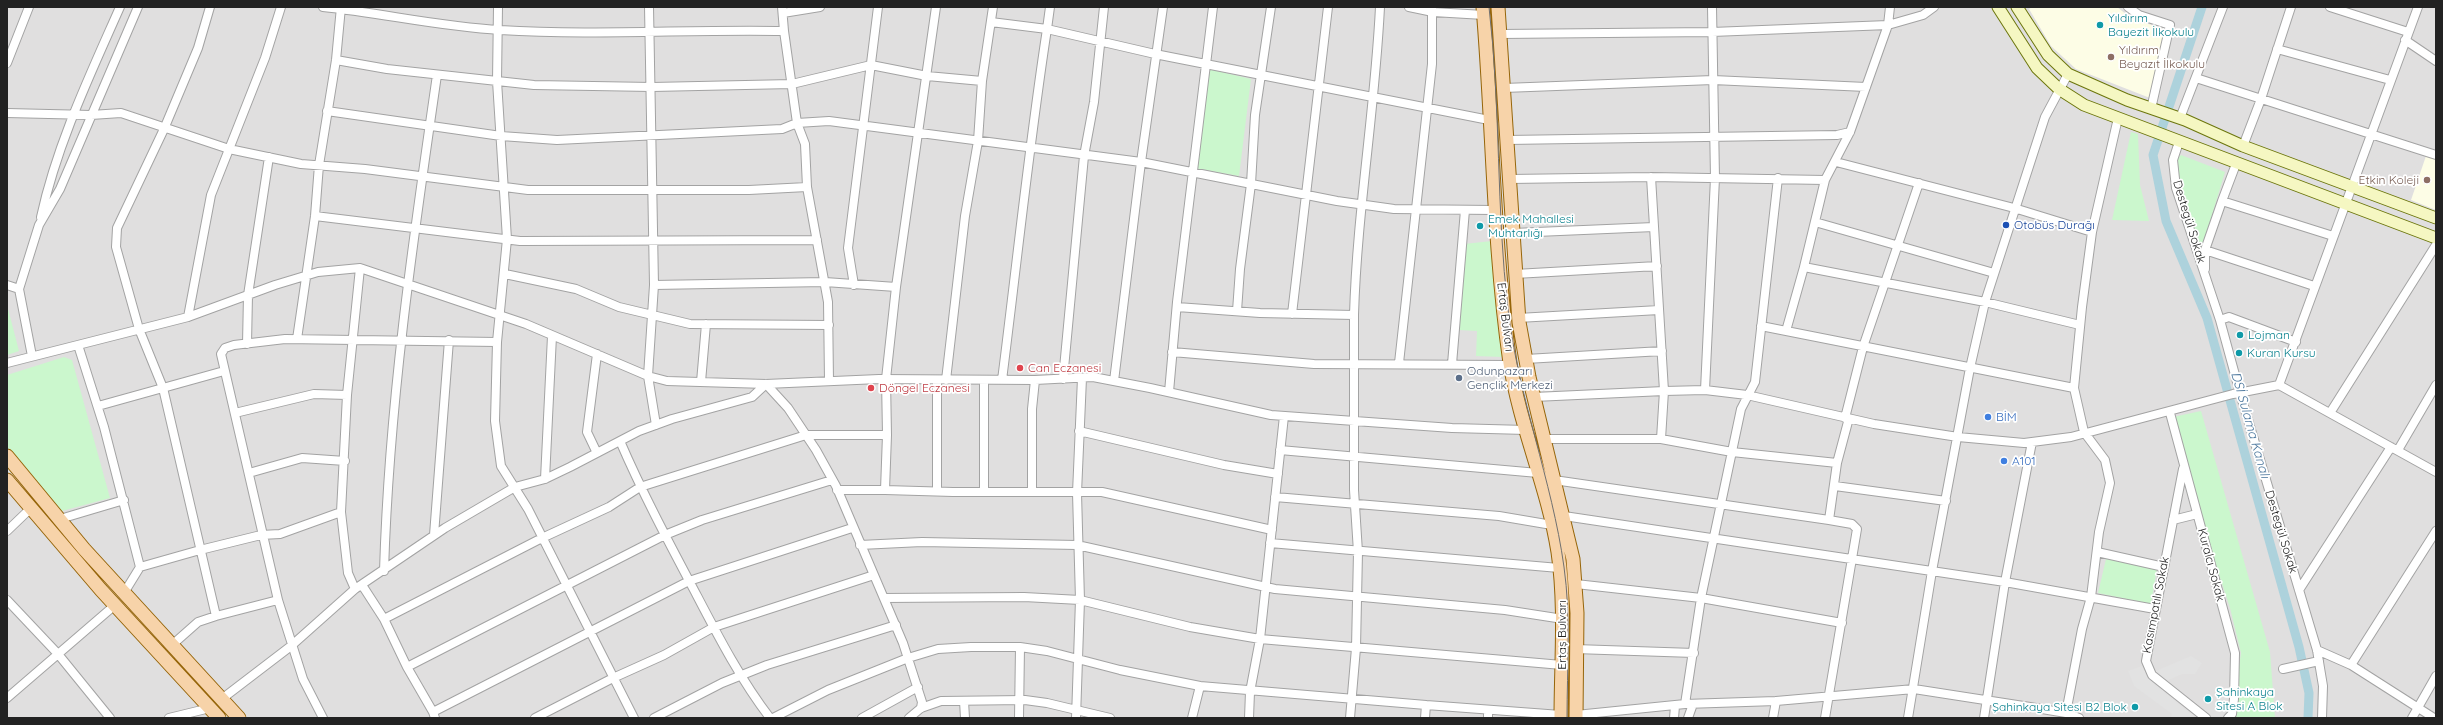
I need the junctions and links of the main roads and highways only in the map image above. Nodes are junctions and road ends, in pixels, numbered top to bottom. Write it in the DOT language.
graph roads {
  1 [pos="1498,7"];
  2 [pos="1998,7"];
  3 [pos="2017,7"];
  4 [pos="1483,11"];
  5 [pos="2436,218"];
  6 [pos="2436,238"];
  7 [pos="7,456"];
  8 [pos="7,480"];
  9 [pos="1561,717"];
  10 [pos="1576,717"];
  11 [pos="219,718"];
  12 [pos="239,718"];
  1 -- 10 [label="main road, Ertaş Bulvarı"];
  2 -- 6 [label="main road"];
  3 -- 5 [label="main road"];
  4 -- 9 [label="main road, Ertaş Bulvarı"];
  7 -- 12 [label="main road"];
  8 -- 11 [label="main road"];
}
